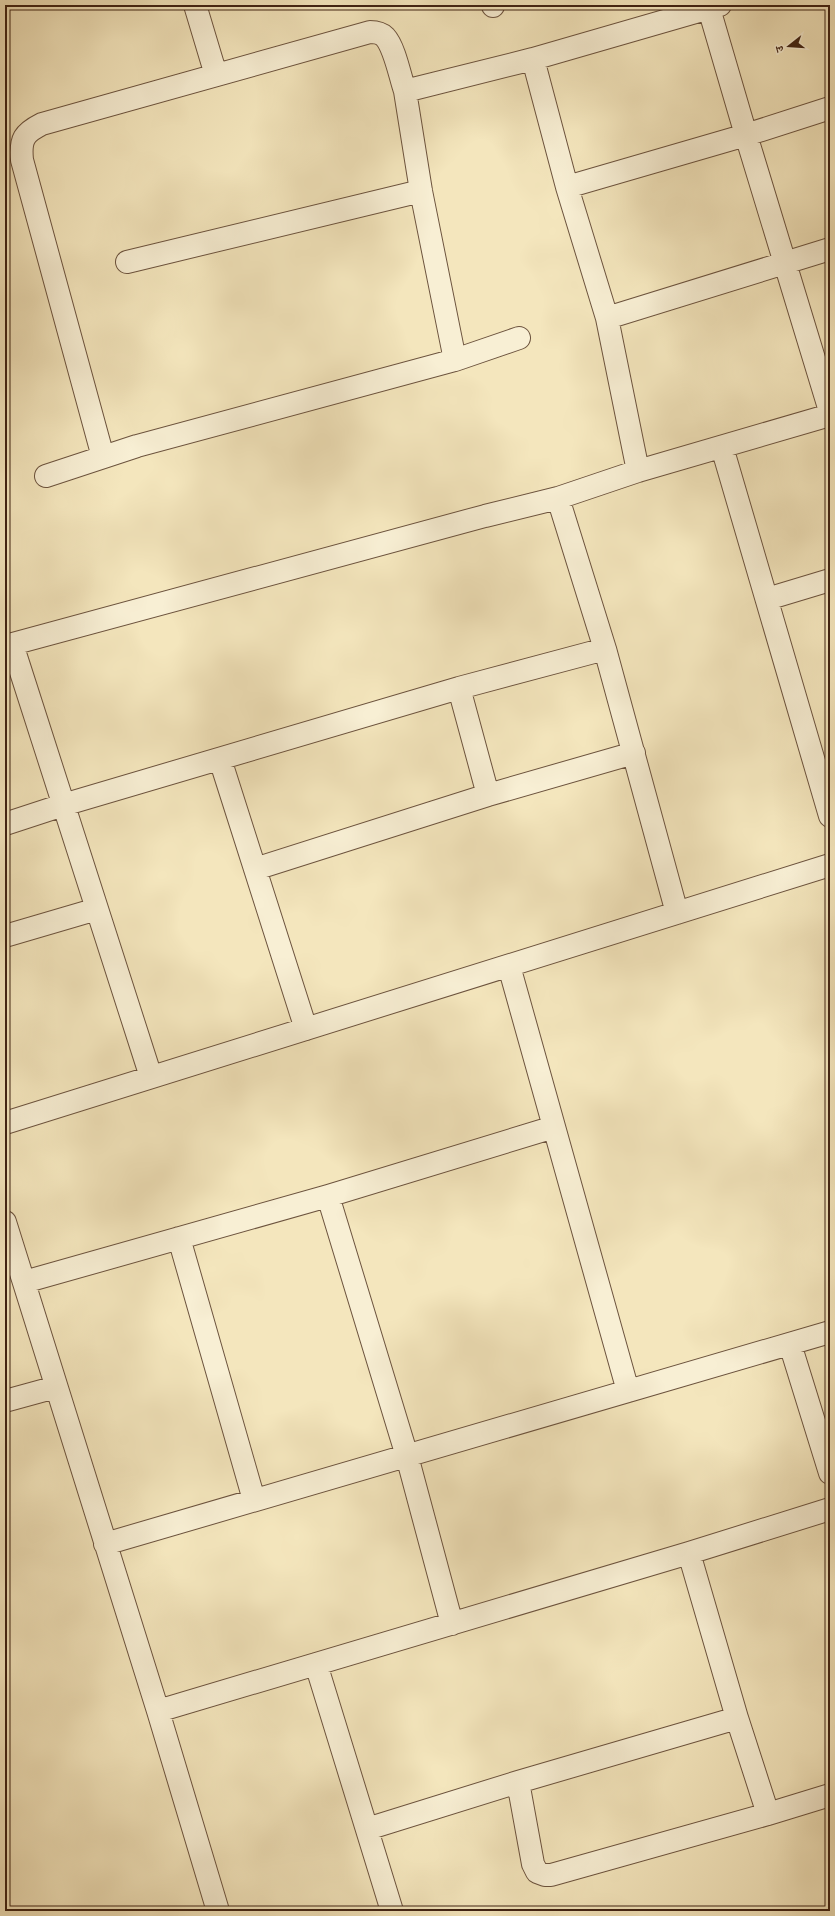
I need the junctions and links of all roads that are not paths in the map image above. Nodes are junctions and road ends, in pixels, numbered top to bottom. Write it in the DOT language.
graph roads {
  1 [pos="195,5"];
  2 [pos="712,6"];
  3 [pos="533,59"];
  4 [pos="216,75"];
  5 [pos="405,91"];
  6 [pos="830,108"];
  7 [pos="746,135"];
  8 [pos="567,187"];
  9 [pos="421,191"];
  10 [pos="830,249"];
  11 [pos="127,262"];
  12 [pos="785,264"];
  13 [pos="607,318"];
  14 [pos="520,338"];
  15 [pos="454,360"];
  16 [pos="830,411"];
  17 [pos="830,415"];
  18 [pos="722,447"];
  19 [pos="103,457"];
  20 [pos="638,471"];
  21 [pos="46,476"];
  22 [pos="558,498"];
  23 [pos="830,580"];
  24 [pos="766,599"];
  25 [pos="9,645"];
  26 [pos="605,649"];
  27 [pos="459,688"];
  28 [pos="634,753"];
  29 [pos="220,759"];
  30 [pos="488,795"];
  31 [pos="63,805"];
  32 [pos="830,816"];
  33 [pos="5,824"];
  34 [pos="830,865"];
  35 [pos="255,869"];
  36 [pos="97,909"];
  37 [pos="677,913"];
  38 [pos="5,936"];
  39 [pos="509,966"];
  40 [pos="306,1029"];
  41 [pos="151,1077"];
  42 [pos="5,1123"];
  43 [pos="554,1127"];
  44 [pos="328,1196"];
  45 [pos="5,1222"];
  46 [pos="179,1238"];
  47 [pos="24,1282"];
  48 [pos="830,1332"];
  49 [pos="790,1344"];
  50 [pos="56,1386"];
  51 [pos="628,1391"];
  52 [pos="5,1401"];
  53 [pos="407,1456"];
  54 [pos="830,1473"];
  55 [pos="254,1500"];
  56 [pos="830,1509"];
  57 [pos="105,1544"];
  58 [pos="688,1553"];
  59 [pos="452,1624"];
  60 [pos="316,1664"];
  61 [pos="158,1711"];
  62 [pos="738,1718"];
  63 [pos="518,1782"];
  64 [pos="830,1795"];
  65 [pos="768,1814"];
  66 [pos="367,1829"];
  67 [pos="218,1911"];
  68 [pos="392,1911"];
  1 -- 4 [label="street"];
  2 -- 3 [label="street"];
  2 -- 7 [label="street"];
  3 -- 5 [label="street"];
  3 -- 8 [label="street"];
  4 -- 5 [label="street"];
  4 -- 19 [label="street"];
  5 -- 9 [label="street"];
  6 -- 7 [label="street"];
  7 -- 8 [label="street"];
  7 -- 12 [label="street"];
  8 -- 13 [label="street"];
  9 -- 11 [label="street"];
  9 -- 15 [label="street"];
  10 -- 12 [label="street"];
  12 -- 13 [label="street"];
  12 -- 16 [label="street"];
  13 -- 20 [label="street"];
  14 -- 15 [label="street"];
  15 -- 19 [label="street"];
  17 -- 18 [label="street"];
  18 -- 20 [label="street"];
  18 -- 24 [label="street"];
  19 -- 21 [label="street"];
  20 -- 22 [label="street"];
  22 -- 25 [label="street"];
  22 -- 26 [label="street"];
  23 -- 24 [label="street"];
  24 -- 32 [label="street"];
  25 -- 31 [label="street"];
  26 -- 27 [label="street"];
  26 -- 28 [label="street"];
  27 -- 29 [label="street"];
  27 -- 30 [label="street"];
  28 -- 30 [label="street"];
  28 -- 37 [label="street"];
  29 -- 31 [label="street"];
  29 -- 35 [label="street"];
  30 -- 35 [label="street"];
  31 -- 33 [label="street"];
  31 -- 36 [label="street"];
  34 -- 37 [label="street"];
  35 -- 40 [label="street"];
  36 -- 38 [label="street"];
  36 -- 41 [label="street"];
  37 -- 39 [label="street"];
  39 -- 40 [label="street"];
  39 -- 43 [label="street"];
  40 -- 41 [label="street"];
  41 -- 42 [label="street"];
  43 -- 44 [label="street"];
  43 -- 51 [label="street"];
  44 -- 46 [label="street"];
  44 -- 53 [label="street"];
  45 -- 47 [label="street"];
  46 -- 47 [label="street"];
  46 -- 55 [label="street"];
  47 -- 50 [label="street"];
  48 -- 49 [label="street"];
  49 -- 51 [label="street"];
  49 -- 54 [label="street"];
  50 -- 52 [label="street"];
  50 -- 57 [label="street"];
  51 -- 53 [label="street"];
  53 -- 55 [label="street"];
  53 -- 59 [label="street"];
  55 -- 57 [label="street"];
  56 -- 58 [label="street"];
  57 -- 61 [label="street"];
  58 -- 59 [label="street"];
  58 -- 62 [label="street"];
  59 -- 60 [label="street"];
  60 -- 61 [label="street"];
  60 -- 66 [label="street"];
  61 -- 67 [label="street"];
  62 -- 63 [label="street"];
  62 -- 65 [label="street"];
  63 -- 65 [label="street"];
  63 -- 66 [label="street"];
  64 -- 65 [label="street"];
  66 -- 68 [label="street"];
}
